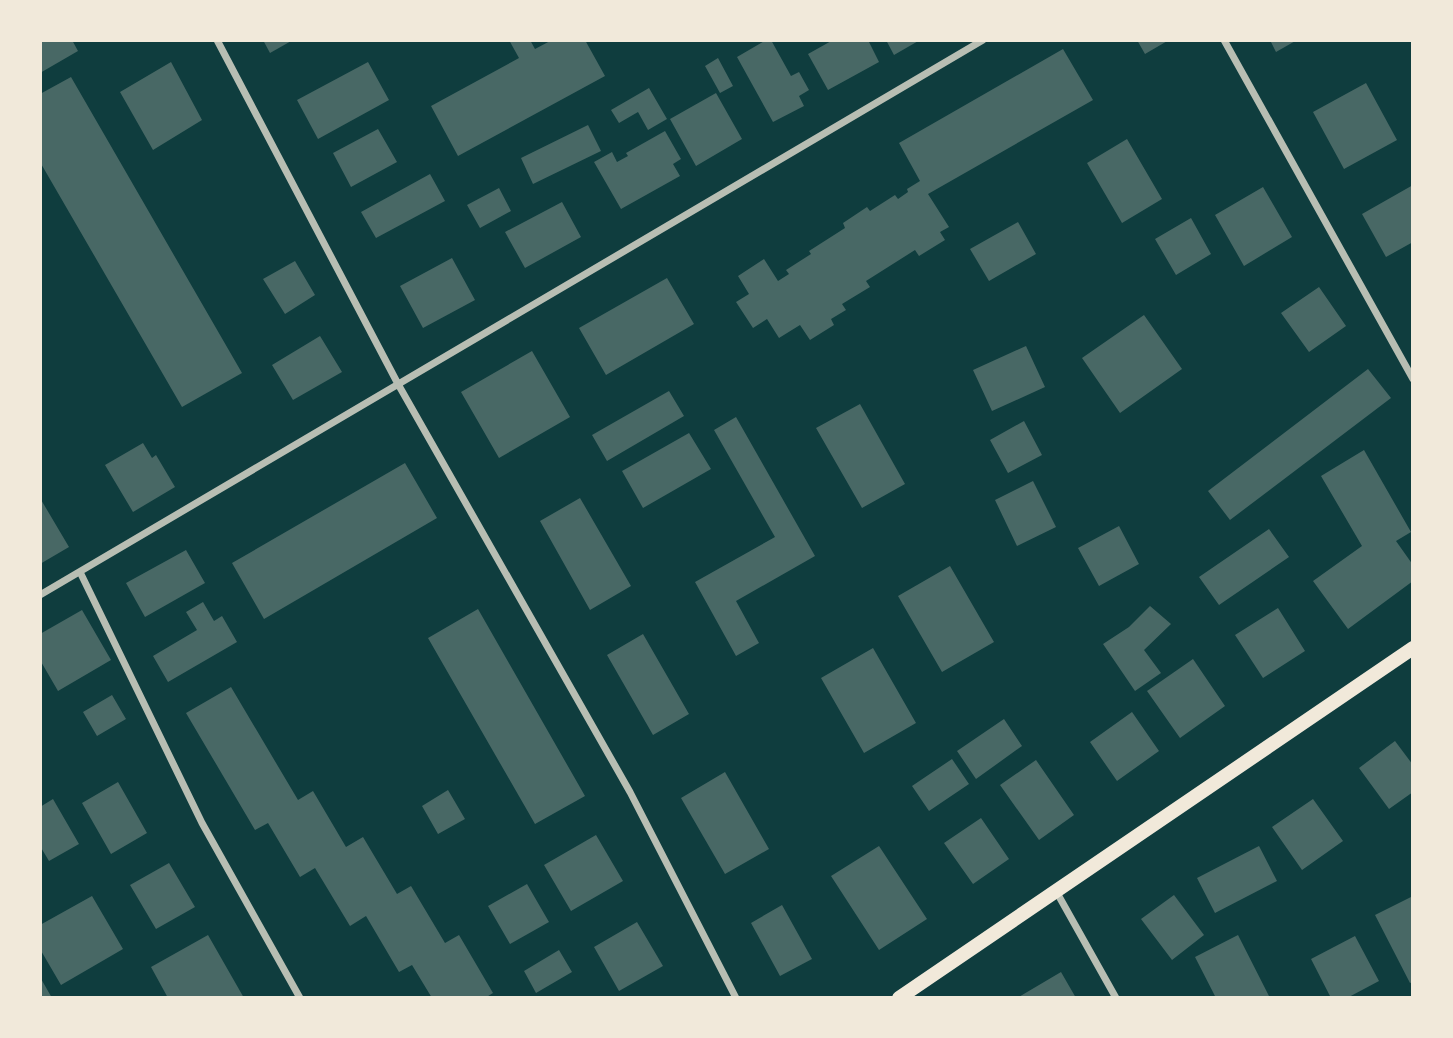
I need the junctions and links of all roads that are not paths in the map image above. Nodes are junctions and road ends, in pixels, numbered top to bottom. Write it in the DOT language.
graph roads {
  1 [pos="218,40"];
  2 [pos="983,40"];
  3 [pos="1224,40"];
  4 [pos="1413,379"];
  5 [pos="398,384"];
  6 [pos="80,572"];
  7 [pos="40,595"];
  8 [pos="1413,648"];
  9 [pos="1055,890"];
  10 [pos="300,998"];
  11 [pos="736,998"];
  12 [pos="899,998"];
  13 [pos="1115,998"];
  1 -- 5 [label="street"];
  2 -- 5 [label="street"];
  3 -- 4 [label="street"];
  5 -- 6 [label="street"];
  5 -- 11 [label="street"];
  6 -- 7 [label="street"];
  6 -- 10 [label="street"];
  8 -- 9 [label="main road"];
  9 -- 12 [label="main road"];
  9 -- 13 [label="street"];
}
